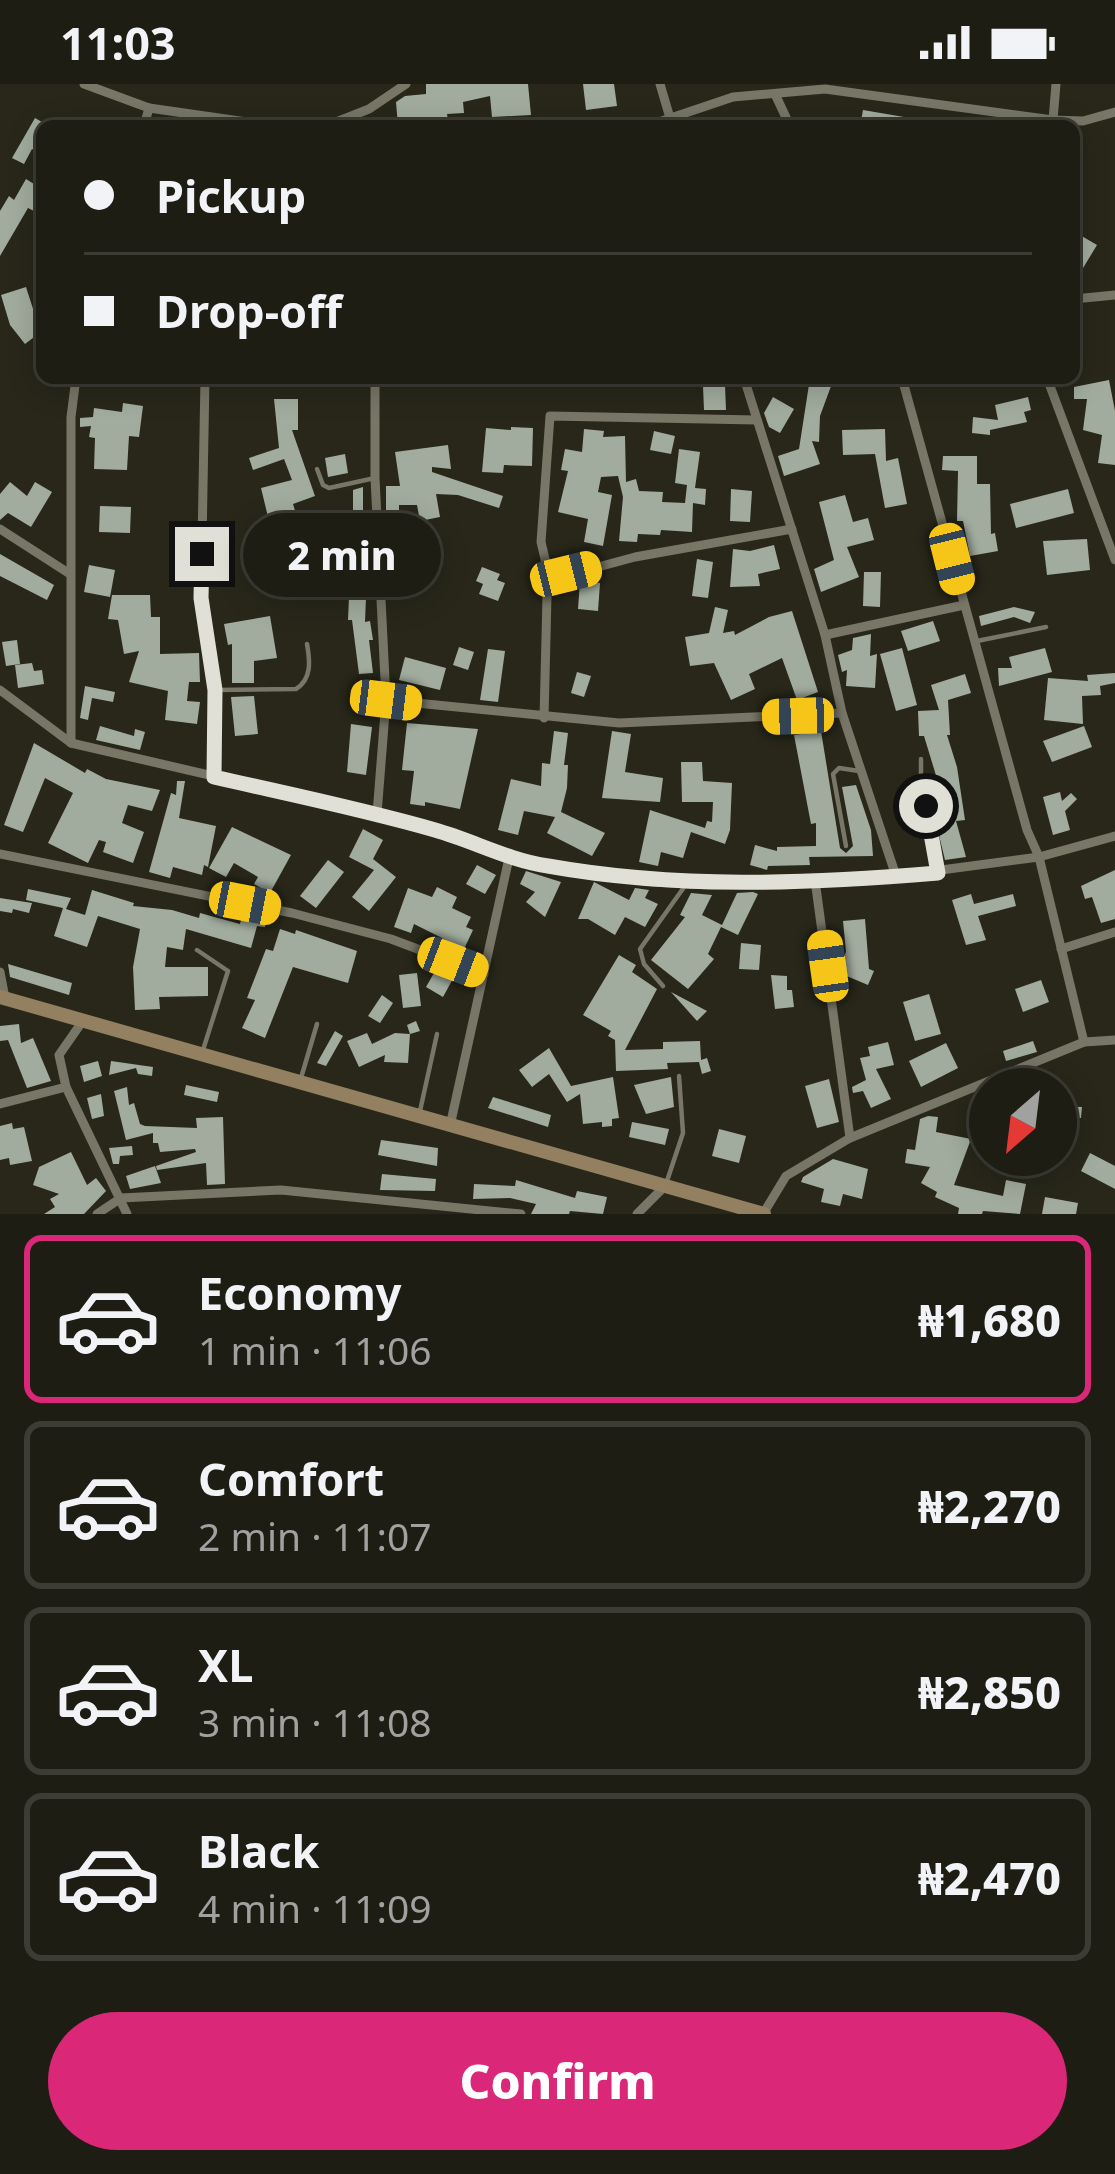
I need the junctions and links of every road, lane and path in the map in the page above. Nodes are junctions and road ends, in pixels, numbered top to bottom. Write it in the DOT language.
graph roads {
  1 [pos="84,84"];
  2 [pos="406,84"];
  3 [pos="660,84"];
  4 [pos="1056,84"];
  5 [pos="849,88"];
  6 [pos="775,94"];
  7 [pos="149,108"];
  8 [pos="1115,112"];
  9 [pos="670,118"];
  10 [pos="146,120"];
  11 [pos="232,120"];
  12 [pos="341,120"];
  13 [pos="664,120"];
  14 [pos="787,120"];
  15 [pos="1053,120"];
  16 [pos="1080,121"];
  17 [pos="1115,295"];
  18 [pos="1080,298"];
  19 [pos="75,384"];
  20 [pos="205,384"];
  21 [pos="375,384"];
  22 [pos="746,384"];
  23 [pos="904,384"];
  24 [pos="1049,384"];
  25 [pos="758,420"];
  26 [pos="317,469"];
  27 [pos="375,478"];
  28 [pos="0,529"];
  29 [pos="791,529"];
  30 [pos="1115,560"];
  31 [pos="70,574"];
  32 [pos="550,580"];
  33 [pos="964,605"];
  34 [pos="1046,627"];
  35 [pos="825,635"];
  36 [pos="977,641"];
  37 [pos="307,644"];
  38 [pos="0,690"];
  39 [pos="215,690"];
  40 [pos="386,700"];
  41 [pos="842,713"];
  42 [pos="544,718"];
  43 [pos="71,743"];
  44 [pos="921,758"];
  45 [pos="865,772"];
  46 [pos="214,777"];
  47 [pos="377,814"];
  48 [pos="1115,836"];
  49 [pos="846,845"];
  50 [pos="0,854"];
  51 [pos="1039,857"];
  52 [pos="509,859"];
  53 [pos="938,873"];
  54 [pos="896,877"];
  55 [pos="815,880"];
  56 [pos="687,884"];
  57 [pos="1115,932"];
  58 [pos="1061,949"];
  59 [pos="197,950"];
  60 [pos="0,972"];
  61 [pos="484,974"];
  62 [pos="663,986"];
  63 [pos="3,997"];
  64 [pos="82,1022"];
  65 [pos="317,1024"];
  66 [pos="437,1034"];
  67 [pos="1115,1040"];
  68 [pos="1084,1042"];
  69 [pos="201,1056"];
  70 [pos="679,1076"];
  71 [pos="299,1084"];
  72 [pos="66,1087"];
  73 [pos="0,1104"];
  74 [pos="419,1118"];
  75 [pos="450,1126"];
  76 [pos="850,1138"];
  77 [pos="665,1186"];
  78 [pos="121,1198"];
  79 [pos="97,1214"];
  80 [pos="127,1214"];
  81 [pos="520,1214"];
  82 [pos="637,1214"];
  83 [pos="763,1214"];
  1 -- 7 [label="street"];
  2 -- 12 [label="street"];
  3 -- 9 [label="street"];
  4 -- 15 [label="street"];
  5 -- 6 [label="street"];
  5 -- 15 [label="street"];
  6 -- 9 [label="street"];
  6 -- 14 [label="street"];
  7 -- 10 [label="street"];
  7 -- 11 [label="street"];
  8 -- 16 [label="street"];
  9 -- 13 [label="street"];
  17 -- 18 [label="street"];
  19 -- 31 [label="street"];
  20 -- 39 [label="street"];
  21 -- 27 [label="street"];
  22 -- 25 [label="street"];
  23 -- 33 [label="street"];
  24 -- 30 [label="street"];
  25 -- 29 [label="street"];
  25 -- 32 [label="street"];
  26 -- 27 [label="lane"];
  27 -- 40 [label="street"];
  28 -- 31 [label="street"];
  29 -- 32 [label="street"];
  29 -- 35 [label="street"];
  31 -- 43 [label="street"];
  32 -- 42 [label="street"];
  33 -- 35 [label="street"];
  33 -- 36 [label="street"];
  34 -- 36 [label="lane"];
  35 -- 41 [label="street"];
  36 -- 51 [label="street"];
  37 -- 39 [label="lane"];
  38 -- 43 [label="street"];
  39 -- 46 [label="street"];
  40 -- 42 [label="street"];
  40 -- 47 [label="street"];
  41 -- 42 [label="street"];
  41 -- 45 [label="street"];
  43 -- 46 [label="street"];
  44 -- 53 [label="lane"];
  45 -- 49 [label="lane"];
  45 -- 54 [label="street"];
  46 -- 47 [label="street"];
  47 -- 52 [label="street"];
  48 -- 51 [label="street"];
  50 -- 61 [label="street"];
  51 -- 53 [label="street"];
  51 -- 58 [label="street"];
  52 -- 56 [label="street"];
  52 -- 61 [label="street"];
  53 -- 54 [label="street"];
  54 -- 55 [label="street"];
  55 -- 56 [label="street"];
  55 -- 76 [label="street"];
  56 -- 62 [label="lane"];
  57 -- 58 [label="street"];
  58 -- 68 [label="street"];
  59 -- 69 [label="lane"];
  60 -- 63 [label="street"];
  61 -- 75 [label="street"];
  63 -- 64 [label="main road"];
  64 -- 69 [label="main road"];
  64 -- 72 [label="street"];
  65 -- 71 [label="lane"];
  66 -- 74 [label="lane"];
  67 -- 68 [label="street"];
  68 -- 76 [label="street"];
  69 -- 71 [label="main road"];
  70 -- 77 [label="lane"];
  71 -- 74 [label="main road"];
  72 -- 73 [label="street"];
  72 -- 78 [label="street"];
  74 -- 75 [label="main road"];
  75 -- 77 [label="main road"];
  76 -- 83 [label="street"];
  77 -- 82 [label="street"];
  77 -- 83 [label="main road"];
  78 -- 79 [label="street"];
  78 -- 80 [label="street"];
  78 -- 81 [label="street"];
}
